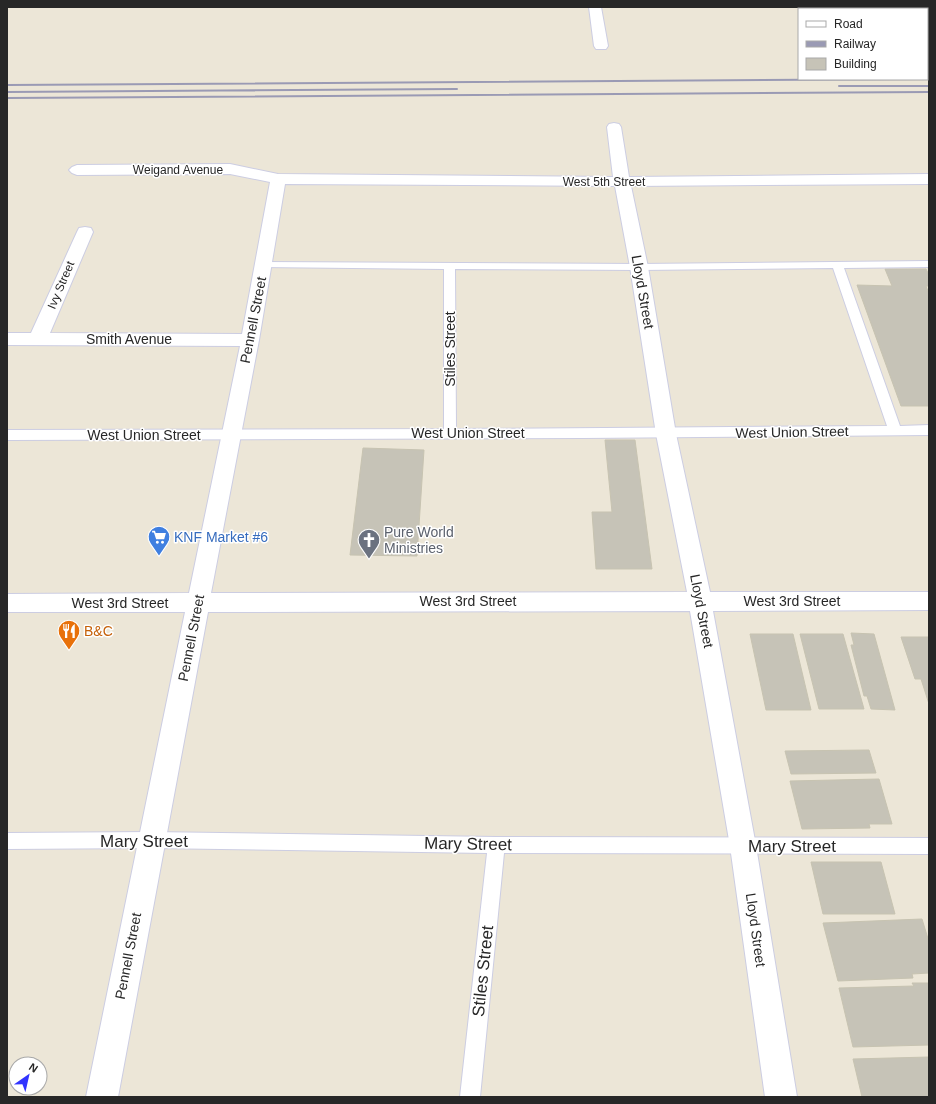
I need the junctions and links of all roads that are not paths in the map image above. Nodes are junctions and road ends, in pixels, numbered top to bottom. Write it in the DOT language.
graph roads {
  1 [pos="595,7"];
  2 [pos="602,46"];
  3 [pos="614,127"];
  4 [pos="77,170"];
  5 [pos="278,179"];
  6 [pos="929,179"];
  7 [pos="622,182"];
  8 [pos="85,232"];
  9 [pos="929,264"];
  10 [pos="264,265"];
  11 [pos="449,265"];
  12 [pos="837,265"];
  13 [pos="639,267"];
  14 [pos="7,339"];
  15 [pos="38,339"];
  16 [pos="250,340"];
  17 [pos="929,430"];
  18 [pos="895,431"];
  19 [pos="450,433"];
  20 [pos="230,434"];
  21 [pos="666,434"];
  22 [pos="7,435"];
  23 [pos="700,600"];
  24 [pos="929,601"];
  25 [pos="7,603"];
  26 [pos="198,603"];
  27 [pos="151,840"];
  28 [pos="7,841"];
  29 [pos="496,845"];
  30 [pos="743,846"];
  31 [pos="929,846"];
  32 [pos="102,1097"];
  33 [pos="470,1097"];
  34 [pos="781,1097"];
  1 -- 2 [label="street"];
  3 -- 7 [label="street, Lloyd Street"];
  4 -- 5 [label="street, Weigand Avenue"];
  5 -- 7 [label="street, West 5th Street"];
  5 -- 10 [label="street, Pennell Street"];
  6 -- 7 [label="street, West 5th Street"];
  7 -- 13 [label="street, Lloyd Street"];
  8 -- 15 [label="street, Ivy Street"];
  9 -- 12 [label="lane"];
  10 -- 11 [label="lane"];
  10 -- 16 [label="street, Pennell Street"];
  11 -- 13 [label="lane"];
  11 -- 19 [label="lane, Stiles Street"];
  12 -- 13 [label="lane"];
  12 -- 18 [label="lane"];
  13 -- 21 [label="street, Lloyd Street"];
  14 -- 15 [label="street, Smith Avenue"];
  15 -- 16 [label="street, Smith Avenue"];
  16 -- 20 [label="street, Pennell Street"];
  17 -- 18 [label="lane, West Union Street"];
  18 -- 21 [label="lane, West Union Street"];
  19 -- 20 [label="lane, West Union Street"];
  19 -- 21 [label="lane, West Union Street"];
  20 -- 22 [label="lane, West Union Street"];
  20 -- 26 [label="street, Pennell Street"];
  21 -- 23 [label="street, Lloyd Street"];
  23 -- 24 [label="street, West 3rd Street"];
  23 -- 26 [label="street, West 3rd Street"];
  23 -- 30 [label="street, Lloyd Street"];
  25 -- 26 [label="street, West 3rd Street"];
  26 -- 27 [label="street, Pennell Street"];
  27 -- 28 [label="lane, Mary Street"];
  27 -- 29 [label="lane, Mary Street"];
  27 -- 32 [label="street, Pennell Street"];
  29 -- 30 [label="lane, Mary Street"];
  29 -- 33 [label="lane, Stiles Street"];
  30 -- 31 [label="lane, Mary Street"];
  30 -- 34 [label="street, Lloyd Street"];
}
